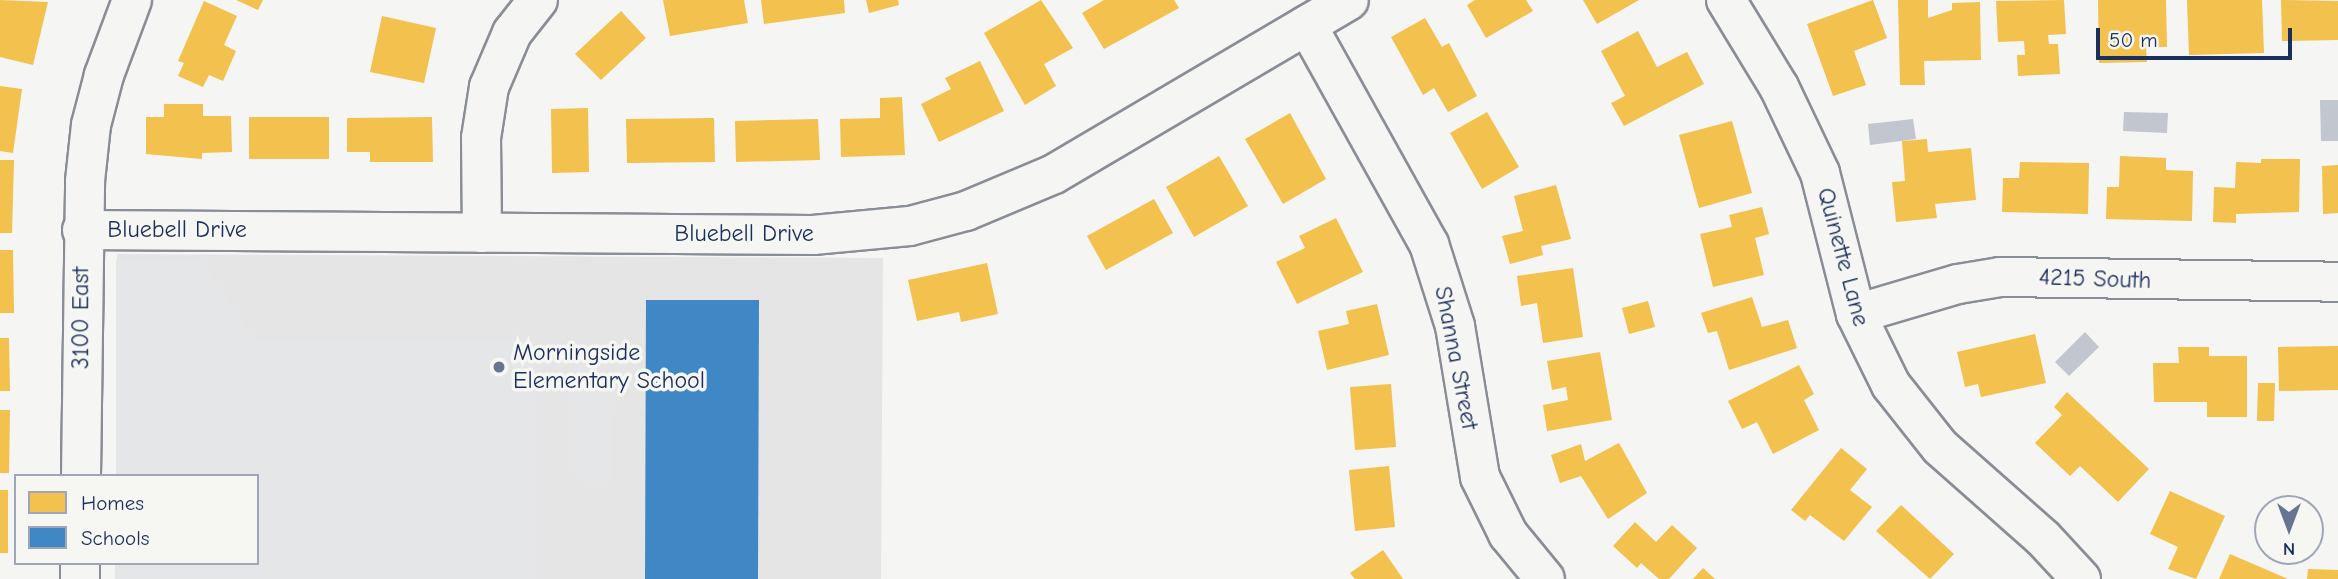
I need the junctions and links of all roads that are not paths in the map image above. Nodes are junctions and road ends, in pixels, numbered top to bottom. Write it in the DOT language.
graph roads {
  1 [pos="132,0"];
  2 [pos="538,0"];
  3 [pos="1349,0"];
  4 [pos="1734,3"];
  5 [pos="1307,24"];
  6 [pos="82,230"];
  7 [pos="482,233"];
  8 [pos="2338,282"];
  9 [pos="1856,314"];
  10 [pos="81,474"];
  11 [pos="1545,579"];
  12 [pos="2081,579"];
  1 -- 6 [label="street, 3100 East"];
  2 -- 7 [label="street"];
  3 -- 5 [label="street, Bluebell Drive"];
  4 -- 9 [label="street, Quinette Lane"];
  5 -- 7 [label="street, Bluebell Drive"];
  5 -- 11 [label="street, Shanna Street"];
  6 -- 7 [label="street, Bluebell Drive"];
  6 -- 10 [label="street, 3100 East"];
  8 -- 9 [label="street, 4215 South"];
  9 -- 12 [label="street, Quinette Lane"];
}
